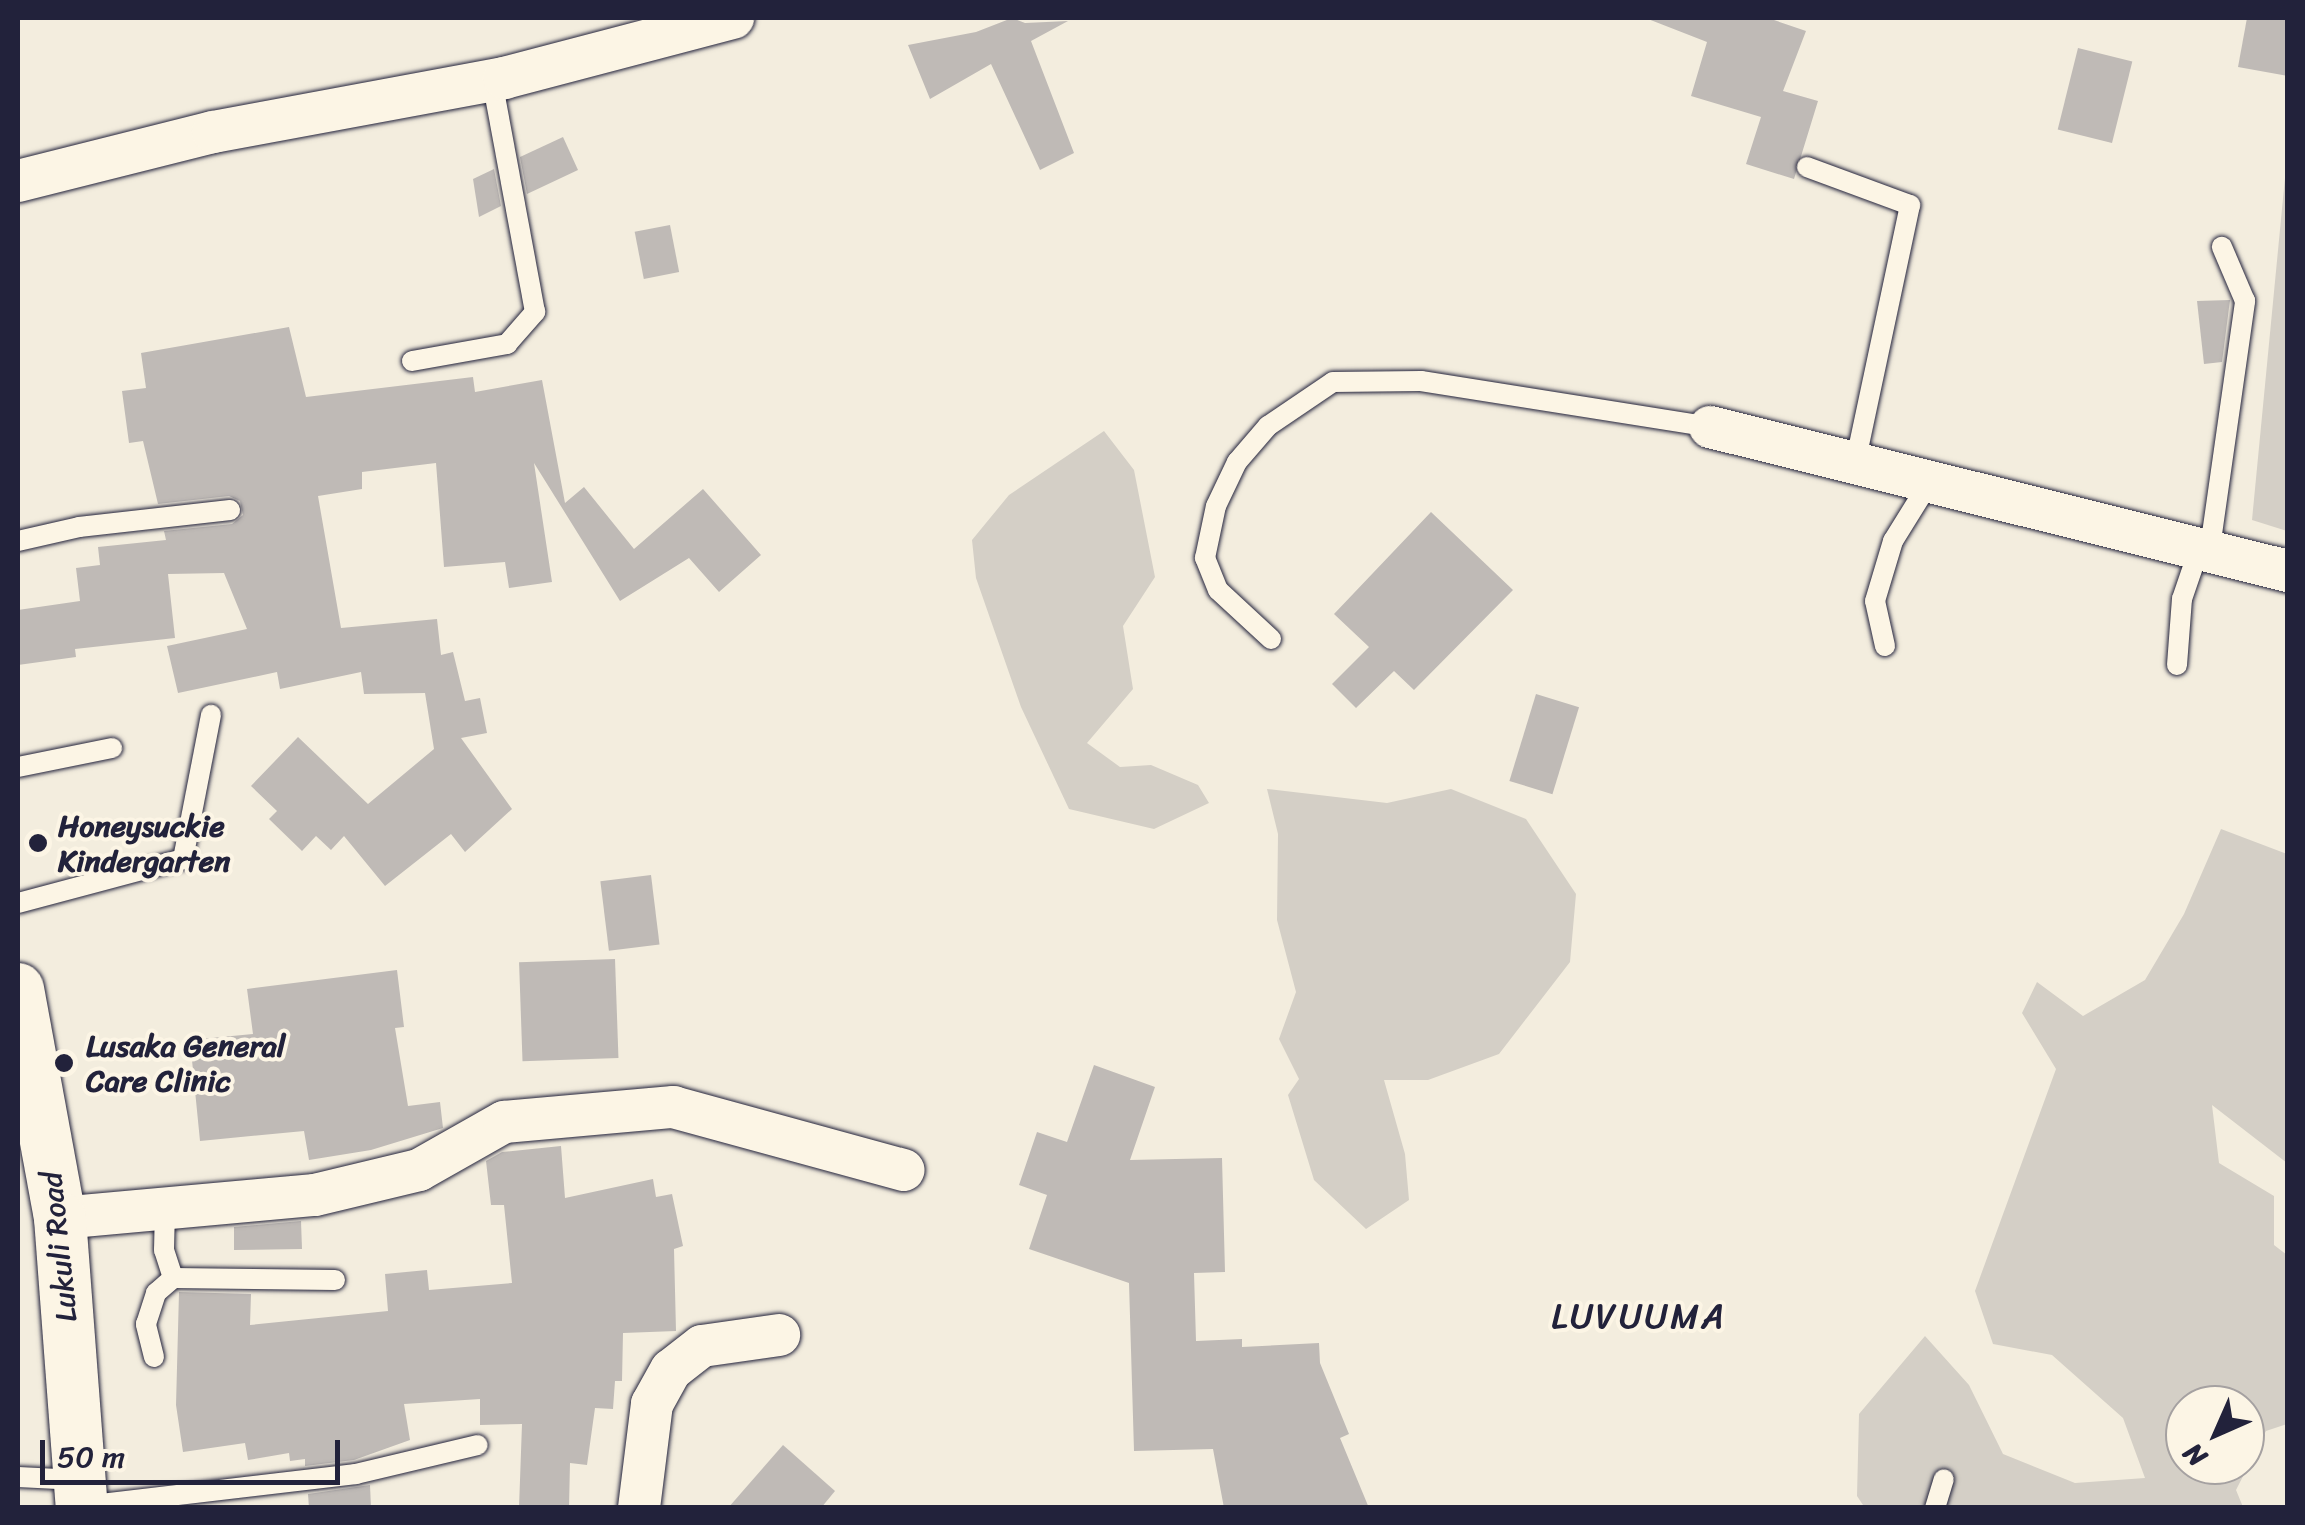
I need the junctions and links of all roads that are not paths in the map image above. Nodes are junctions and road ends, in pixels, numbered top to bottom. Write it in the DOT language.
graph roads {
  1 [pos="733,18"];
  2 [pos="492,81"];
  3 [pos="1807,167"];
  4 [pos="18,182"];
  5 [pos="2222,247"];
  6 [pos="412,361"];
  7 [pos="1710,427"];
  8 [pos="1855,464"];
  9 [pos="1929,483"];
  10 [pos="230,510"];
  11 [pos="18,541"];
  12 [pos="2203,553"];
  13 [pos="2288,571"];
  14 [pos="1271,639"];
  15 [pos="1885,646"];
  16 [pos="2177,665"];
  17 [pos="212,714"];
  18 [pos="112,748"];
  19 [pos="18,767"];
  20 [pos="18,903"];
  21 [pos="18,989"];
  22 [pos="904,1170"];
  23 [pos="165,1208"];
  24 [pos="60,1218"];
  25 [pos="173,1278"];
  26 [pos="335,1280"];
  27 [pos="779,1334"];
  28 [pos="154,1357"];
  29 [pos="478,1445"];
  30 [pos="18,1477"];
  31 [pos="1944,1479"];
  32 [pos="81,1498"];
  33 [pos="639,1508"];
  34 [pos="1935,1508"];
  1 -- 2 [label="street"];
  2 -- 4 [label="street"];
  2 -- 6 [label="lane"];
  3 -- 8 [label="lane"];
  5 -- 12 [label="lane"];
  7 -- 8 [label="street"];
  7 -- 14 [label="lane"];
  8 -- 9 [label="street"];
  9 -- 12 [label="street"];
  9 -- 15 [label="lane"];
  10 -- 11 [label="lane"];
  12 -- 13 [label="street"];
  12 -- 16 [label="lane"];
  17 -- 20 [label="lane"];
  18 -- 19 [label="lane"];
  21 -- 24 [label="street, Lukuli Road"];
  22 -- 23 [label="street"];
  23 -- 24 [label="street"];
  23 -- 25 [label="lane"];
  24 -- 32 [label="street, Lukuli Road"];
  25 -- 26 [label="lane"];
  25 -- 28 [label="lane"];
  27 -- 33 [label="street"];
  29 -- 32 [label="lane"];
  30 -- 32 [label="lane"];
  31 -- 34 [label="lane"];
}
